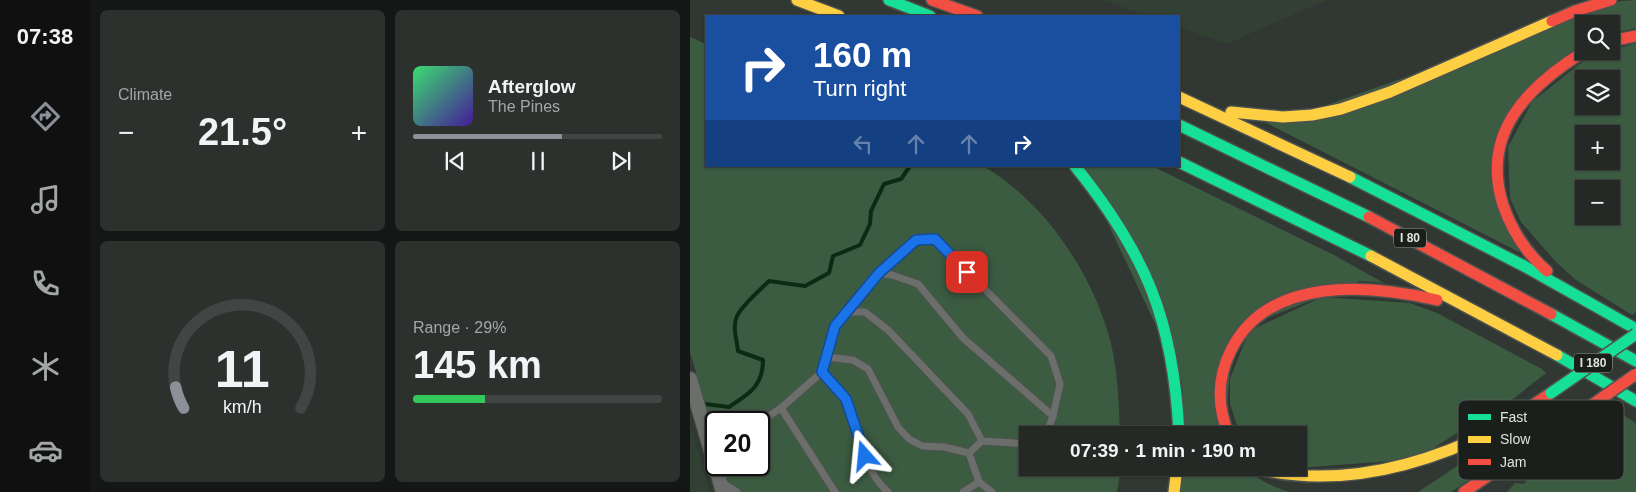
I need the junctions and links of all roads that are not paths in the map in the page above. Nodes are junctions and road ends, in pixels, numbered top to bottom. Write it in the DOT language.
graph roads {
  1 [pos="797,0"];
  2 [pos="889,0"];
  3 [pos="932,0"];
  4 [pos="1611,0"];
  5 [pos="784,3"];
  6 [pos="812,15"];
  7 [pos="836,15"];
  8 [pos="927,15"];
  9 [pos="975,15"];
  10 [pos="1636,36"];
  11 [pos="1620,40"];
  12 [pos="1575,57"];
  13 [pos="1180,97"];
  14 [pos="1180,97"];
  15 [pos="1180,125"];
  16 [pos="1180,162"];
  17 [pos="1077,167"];
  18 [pos="879,273"];
  19 [pos="1579,296"];
  20 [pos="847,312"];
  21 [pos="1504,326"];
  22 [pos="1636,329"];
  23 [pos="1636,334"];
  24 [pos="826,358"];
  25 [pos="1636,362"];
  26 [pos="822,372"];
  27 [pos="1636,374"];
  28 [pos="690,379"];
  29 [pos="1538,400"];
  30 [pos="1599,400"];
  31 [pos="1636,401"];
  32 [pos="781,408"];
  33 [pos="770,415"];
  34 [pos="1053,416"];
  35 [pos="705,418"];
  36 [pos="1049,426"];
  37 [pos="1179,426"];
  38 [pos="1226,426"];
  39 [pos="982,441"];
  40 [pos="1019,443"];
  41 [pos="1458,449"];
  42 [pos="969,453"];
  43 [pos="1458,456"];
  44 [pos="1450,462"];
  45 [pos="1176,476"];
  46 [pos="1265,476"];
  47 [pos="1393,479"];
  48 [pos="1481,480"];
  49 [pos="1495,480"];
  50 [pos="979,482"];
  51 [pos="1284,485"];
  52 [pos="722,487"];
  53 [pos="737,492"];
  54 [pos="835,492"];
  55 [pos="888,492"];
  56 [pos="963,492"];
  57 [pos="992,492"];
  58 [pos="1174,492"];
  59 [pos="1464,492"];
  60 [pos="1485,492"];
  1 -- 7 [label="highway"];
  2 -- 8 [label="highway"];
  3 -- 9 [label="highway"];
  4 -- 13 [label="highway"];
  5 -- 6 [label="highway"];
  10 -- 11 [label="highway"];
  12 -- 19 [label="highway"];
  14 -- 19 [label="highway"];
  15 -- 25 [label="highway, I 80"];
  16 -- 21 [label="highway, I 80"];
  17 -- 37 [label="highway"];
  18 -- 20 [label="lane"];
  18 -- 34 [label="lane"];
  18 -- 34 [label="lane"];
  19 -- 22 [label="highway"];
  20 -- 24 [label="lane"];
  20 -- 39 [label="lane"];
  21 -- 31 [label="highway, I 80"];
  21 -- 38 [label="highway"];
  23 -- 29 [label="highway, I 180, bridge"];
  24 -- 26 [label="lane"];
  24 -- 42 [label="lane"];
  26 -- 32 [label="lane"];
  26 -- 55 [label="lane"];
  27 -- 30 [label="highway, I 180, bridge"];
  28 -- 35 [label="street"];
  32 -- 33 [label="lane"];
  32 -- 54 [label="lane"];
  34 -- 36 [label="lane"];
  39 -- 40 [label="lane"];
  39 -- 42 [label="lane"];
  41 -- 47 [label="highway"];
  42 -- 50 [label="lane"];
  43 -- 44 [label="highway, I 180"];
  45 -- 58 [label="highway"];
  46 -- 51 [label="highway"];
  48 -- 59 [label="highway, I 180"];
  49 -- 60 [label="highway"];
  50 -- 56 [label="lane"];
  50 -- 57 [label="lane"];
  52 -- 53 [label="lane"];
}
